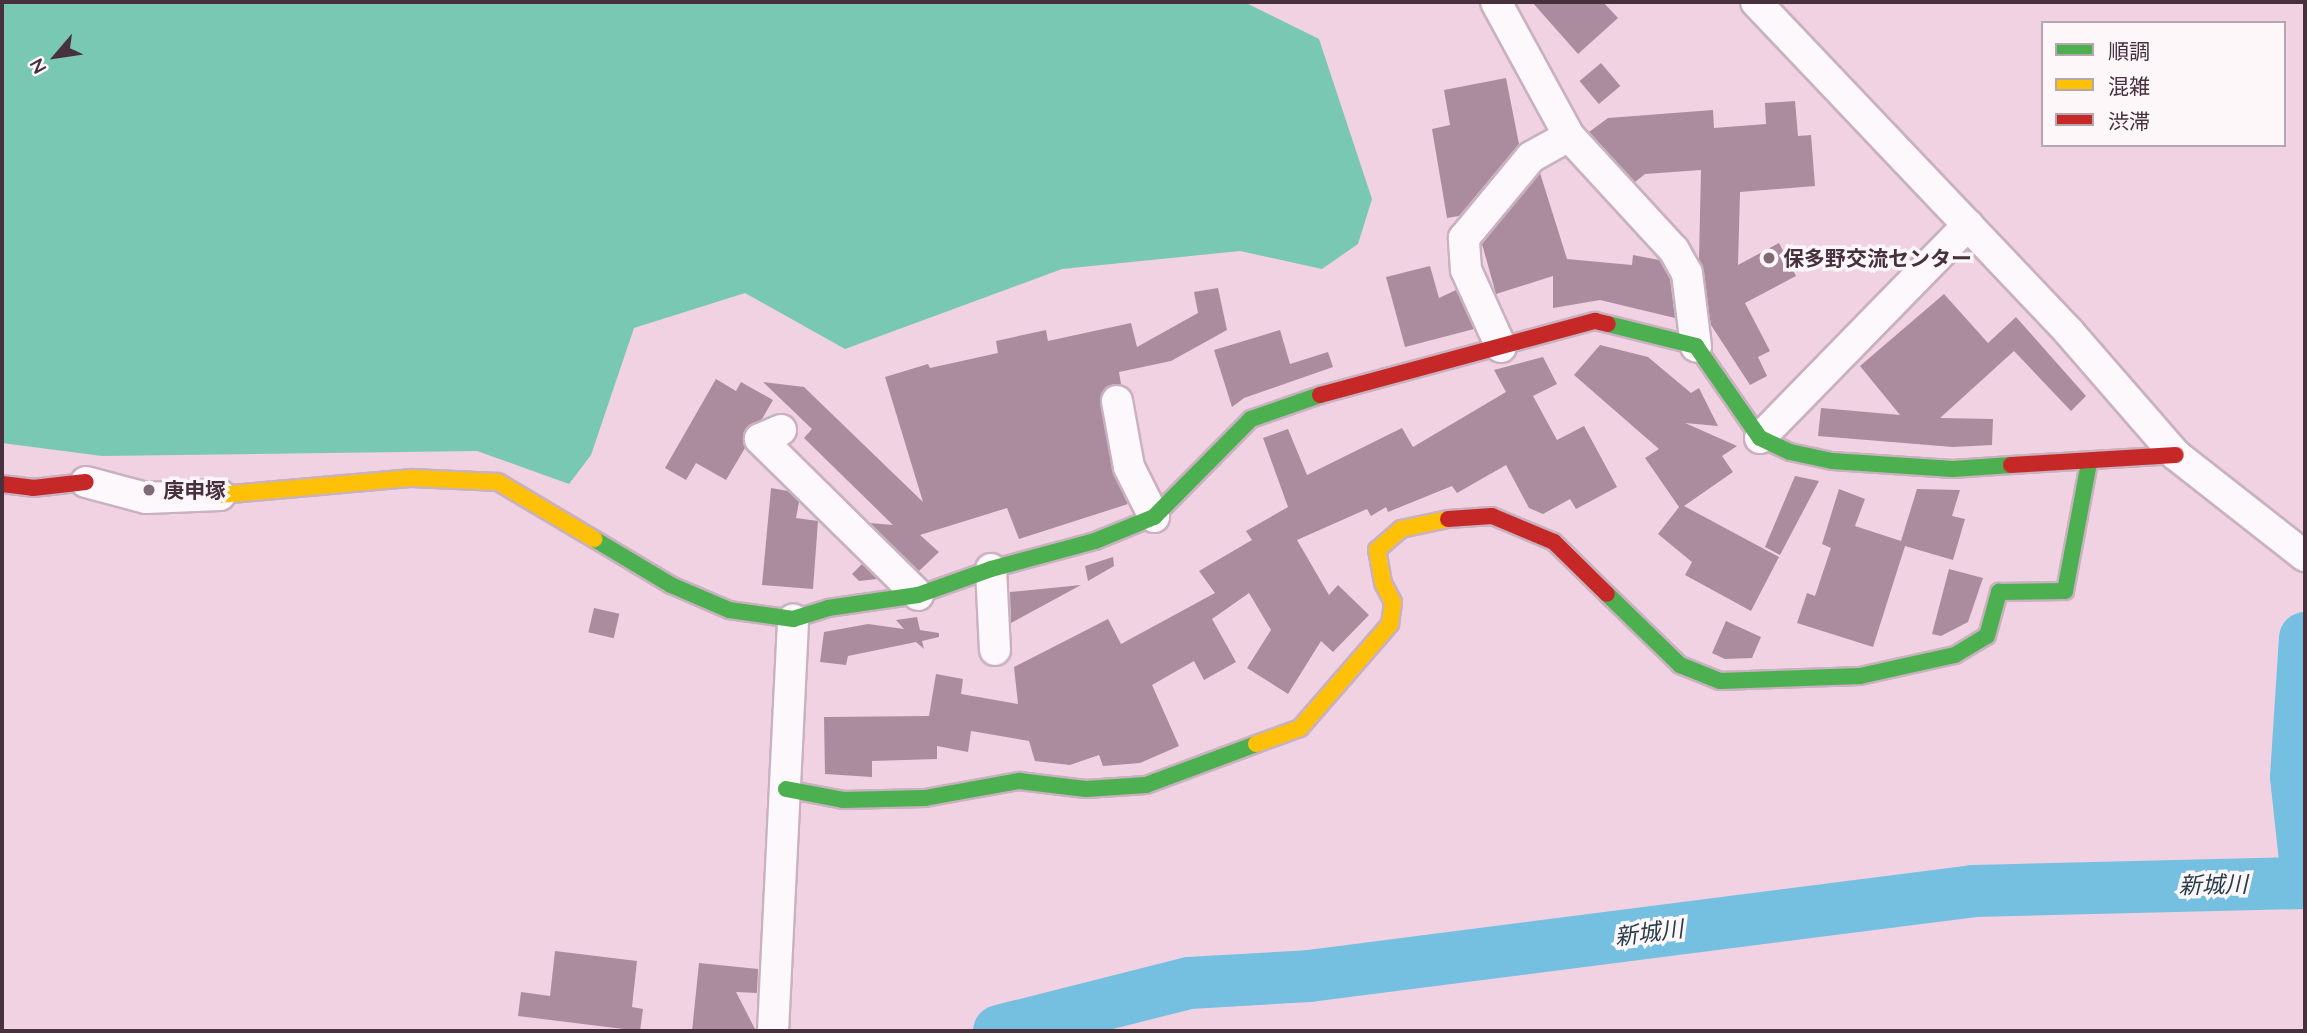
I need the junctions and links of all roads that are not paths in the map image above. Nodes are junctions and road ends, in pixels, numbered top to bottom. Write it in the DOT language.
graph roads {
  1 [pos="1496,2"];
  2 [pos="1756,2"];
  3 [pos="1569,136"];
  4 [pos="1968,225"];
  5 [pos="1502,346"];
  6 [pos="1696,346"];
  7 [pos="1117,401"];
  8 [pos="781,430"];
  9 [pos="1760,438"];
  10 [pos="2176,455"];
  11 [pos="2089,463"];
  12 [pos="86,482"];
  13 [pos="2,484"];
  14 [pos="220,495"];
  15 [pos="1154,517"];
  16 [pos="2305,556"];
  17 [pos="991,569"];
  18 [pos="918,595"];
  19 [pos="793,619"];
  20 [pos="995,650"];
  21 [pos="786,789"];
  22 [pos="773,1030"];
  1 -- 3 [label="street"];
  2 -- 4 [label="street"];
  3 -- 5 [label="street"];
  3 -- 6 [label="street"];
  4 -- 9 [label="street"];
  4 -- 10 [label="street"];
  5 -- 6 [label="street"];
  5 -- 15 [label="street"];
  6 -- 9 [label="street"];
  7 -- 15 [label="street"];
  8 -- 18 [label="street"];
  9 -- 11 [label="street"];
  10 -- 11 [label="street"];
  10 -- 16 [label="street"];
  11 -- 21 [label="street"];
  12 -- 13 [label="street"];
  12 -- 14 [label="street"];
  14 -- 19 [label="street"];
  15 -- 17 [label="street"];
  17 -- 18 [label="street"];
  17 -- 20 [label="street"];
  18 -- 19 [label="street"];
  19 -- 21 [label="street"];
  21 -- 22 [label="street"];
}
